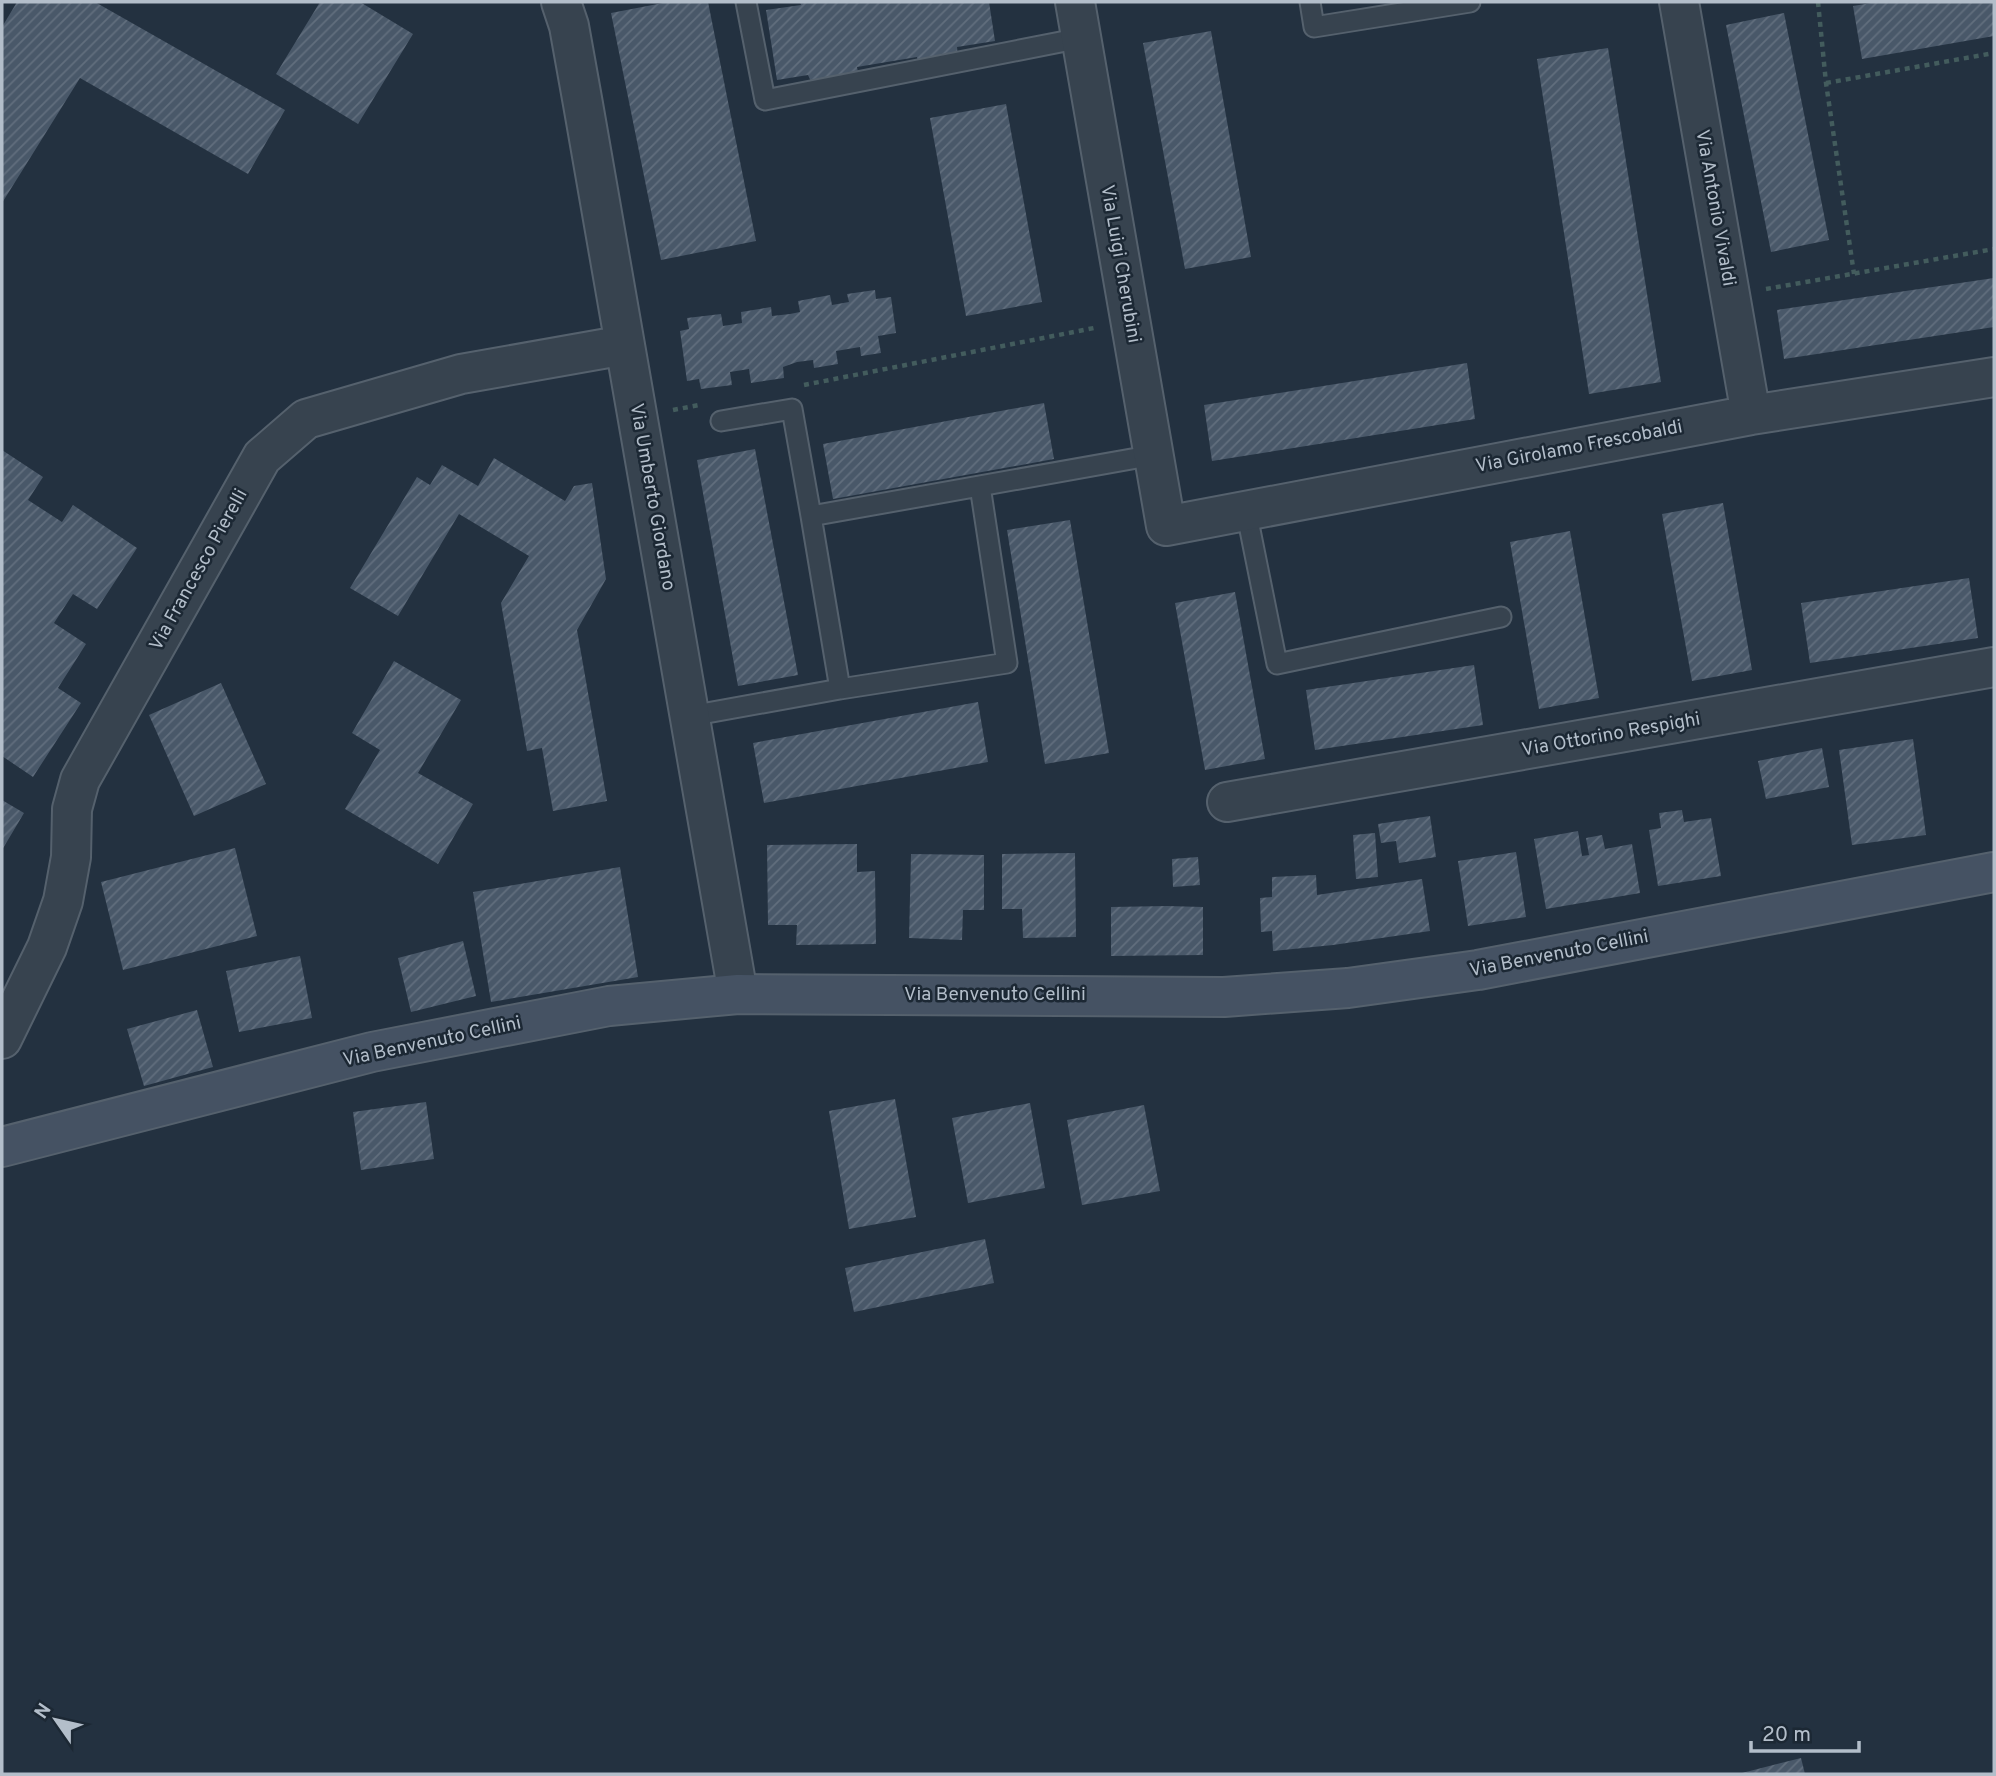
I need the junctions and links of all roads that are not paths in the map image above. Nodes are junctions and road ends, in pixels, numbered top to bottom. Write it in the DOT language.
graph roads {
  1 [pos="561,2"];
  2 [pos="746,2"];
  3 [pos="1310,2"];
  4 [pos="1470,2"];
  5 [pos="1679,2"];
  6 [pos="1391,8"];
  7 [pos="1078,20"];
  8 [pos="625,345"];
  9 [pos="1994,377"];
  10 [pos="1752,415"];
  11 [pos="721,421"];
  12 [pos="1154,455"];
  13 [pos="980,486"];
  14 [pos="1246,510"];
  15 [pos="811,516"];
  16 [pos="1166,526"];
  17 [pos="1501,617"];
  18 [pos="1994,667"];
  19 [pos="840,689"];
  20 [pos="690,716"];
  21 [pos="1227,802"];
  22 [pos="1994,872"];
  23 [pos="738,994"];
  24 [pos="2,1040"];
  25 [pos="2,1147"];
  1 -- 8 [label="street, Via Umberto Giordano"];
  2 -- 7 [label="lane"];
  3 -- 6 [label="lane"];
  4 -- 6 [label="lane"];
  5 -- 10 [label="street, Via Antonio Vivaldi"];
  7 -- 12 [label="street, Via Luigi Cherubini"];
  8 -- 20 [label="street, Via Umberto Giordano"];
  8 -- 24 [label="street, Via Francesco Pierelli"];
  9 -- 10 [label="street, Via Girolamo Frescobaldi"];
  10 -- 14 [label="street, Via Girolamo Frescobaldi"];
  11 -- 15 [label="lane"];
  12 -- 13 [label="lane"];
  12 -- 16 [label="street, Via Luigi Cherubini"];
  13 -- 15 [label="lane"];
  13 -- 19 [label="lane"];
  14 -- 16 [label="street, Via Girolamo Frescobaldi"];
  14 -- 17 [label="lane"];
  15 -- 19 [label="lane"];
  18 -- 21 [label="street, Via Ottorino Respighi"];
  19 -- 20 [label="lane"];
  20 -- 23 [label="street, Via Umberto Giordano"];
  22 -- 23 [label="street, Via Benvenuto Cellini"];
  23 -- 25 [label="street, Via Benvenuto Cellini"];
}
